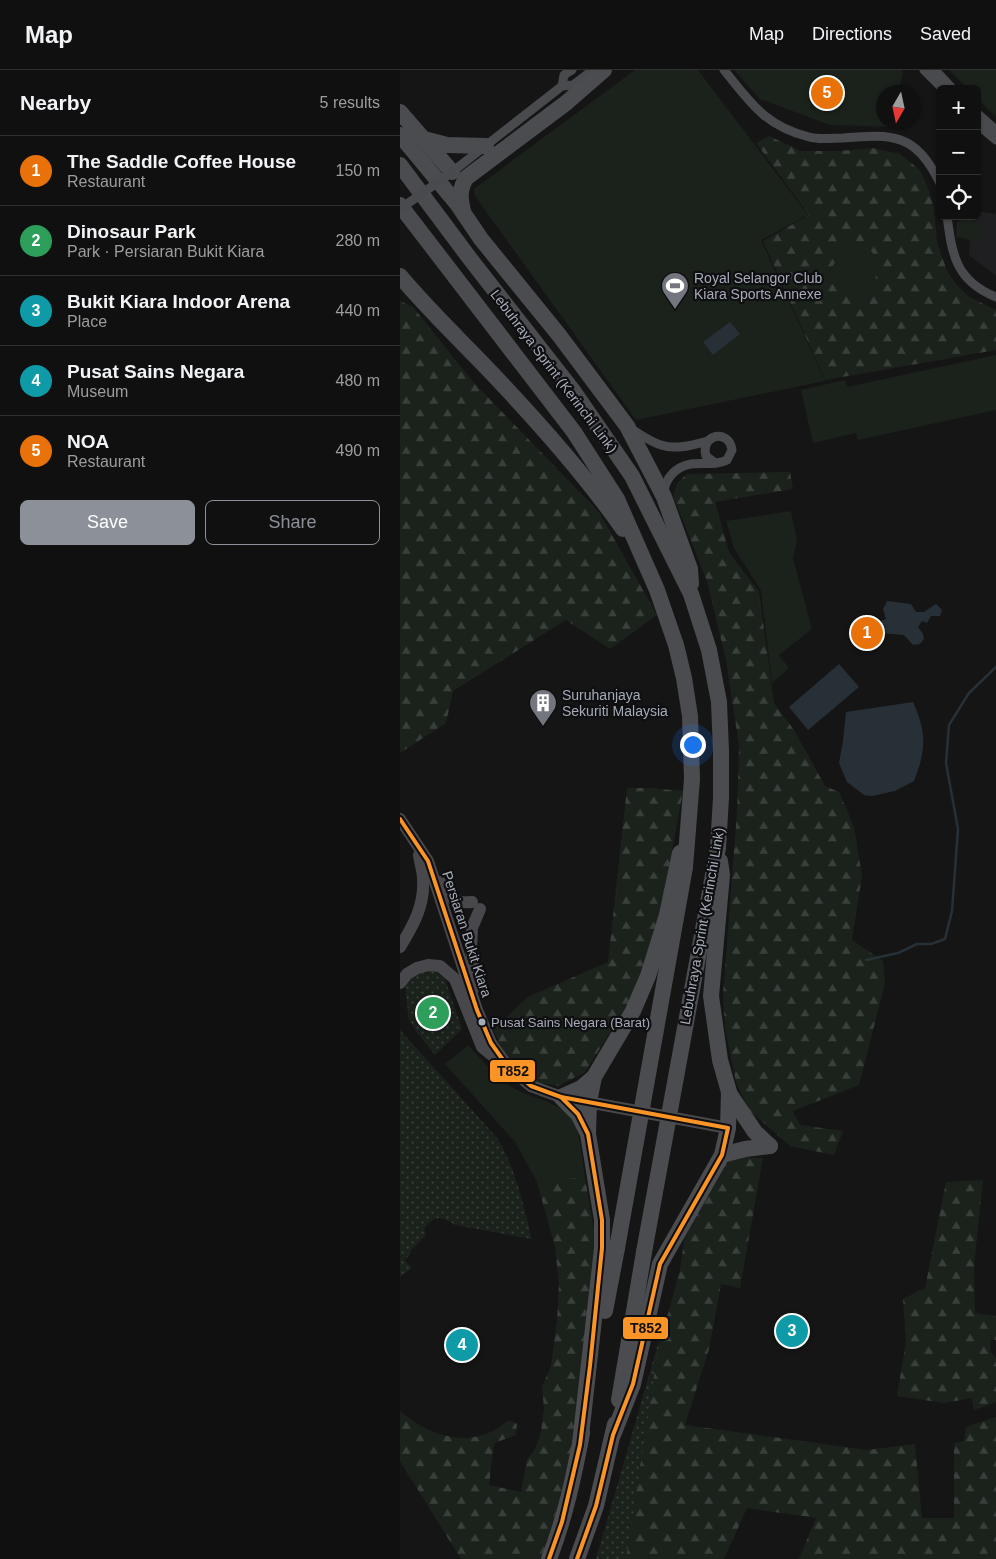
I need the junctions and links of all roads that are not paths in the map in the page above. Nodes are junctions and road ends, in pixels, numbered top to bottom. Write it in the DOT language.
graph roads {
  1 [pos="572,70"];
  2 [pos="593,70"];
  3 [pos="604,70"];
  4 [pos="724,70"];
  5 [pos="924,70"];
  6 [pos="935,70"];
  7 [pos="939,85"];
  8 [pos="950,85"];
  9 [pos="562,86"];
  10 [pos="400,112"];
  11 [pos="981,117"];
  12 [pos="981,127"];
  13 [pos="996,130"];
  14 [pos="400,135"];
  15 [pos="424,138"];
  16 [pos="996,140"];
  17 [pos="486,146"];
  18 [pos="400,165"];
  19 [pos="452,172"];
  20 [pos="936,175"];
  21 [pos="400,205"];
  22 [pos="400,209"];
  23 [pos="464,213"];
  24 [pos="948,220"];
  25 [pos="400,276"];
  26 [pos="400,288"];
  27 [pos="996,297"];
  28 [pos="420,299"];
  29 [pos="627,426"];
  30 [pos="708,441"];
  31 [pos="714,462"];
  32 [pos="664,497"];
  33 [pos="641,555"];
  34 [pos="691,594"];
  35 [pos="692,779"];
  36 [pos="400,819"];
  37 [pos="417,846"];
  38 [pos="718,848"];
  39 [pos="428,861"];
  40 [pos="472,907"];
  41 [pos="444,908"];
  42 [pos="400,947"];
  43 [pos="400,983"];
  44 [pos="471,992"];
  45 [pos="508,1068"];
  46 [pos="594,1077"];
  47 [pos="729,1092"];
  48 [pos="561,1097"];
  49 [pos="589,1102"];
  50 [pos="728,1128"];
  51 [pos="588,1134"];
  52 [pos="722,1155"];
  53 [pos="613,1435"];
  54 [pos="580,1444"];
  55 [pos="549,1559"];
  56 [pos="577,1559"];
  1 -- 9 [label="street"];
  2 -- 9 [label="street"];
  3 -- 23 [label="highway"];
  4 -- 20 [label="street"];
  5 -- 7 [label="street"];
  6 -- 8 [label="street"];
  9 -- 17 [label="street"];
  10 -- 15 [label="highway"];
  11 -- 13 [label="street"];
  12 -- 16 [label="street"];
  14 -- 23 [label="highway"];
  15 -- 17 [label="highway"];
  15 -- 19 [label="highway"];
  17 -- 19 [label="street"];
  18 -- 34 [label="highway, Lebuhraya Sprint (Kerinchi Link)"];
  19 -- 22 [label="street, bridge"];
  21 -- 33 [label="highway, Lebuhraya Sprint (Kerinchi Link)"];
  23 -- 29 [label="highway"];
  24 -- 27 [label="street"];
  25 -- 28 [label="highway"];
  26 -- 28 [label="highway"];
  28 -- 33 [label="highway"];
  29 -- 30 [label="street"];
  29 -- 32 [label="highway"];
  30 -- 31 [label="street"];
  30 -- 31 [label="street"];
  31 -- 32 [label="street"];
  32 -- 34 [label="highway"];
  33 -- 35 [label="highway, Lebuhraya Sprint (Kerinchi Link)"];
  34 -- 38 [label="highway, Lebuhraya Sprint (Kerinchi Link)"];
  35 -- 46 [label="highway"];
  35 -- 54 [label="highway, Lebuhraya Sprint (Kerinchi Link), bridge"];
  36 -- 37 [label="street, Persiaran Bukit Kiara"];
  37 -- 39 [label="street, Persiaran Bukit Kiara"];
  37 -- 42 [label="street"];
  38 -- 47 [label="highway"];
  38 -- 53 [label="highway, Lebuhraya Sprint (Kerinchi Link), bridge"];
  39 -- 40 [label="street"];
  39 -- 41 [label="street, Persiaran Bukit Kiara"];
  40 -- 41 [label="street"];
  40 -- 44 [label="street"];
  41 -- 44 [label="street, Persiaran Bukit Kiara"];
  43 -- 45 [label="street"];
  44 -- 45 [label="street, Persiaran Bukit Kiara"];
  45 -- 48 [label="street, Persiaran Bukit Kiara"];
  46 -- 48 [label="highway"];
  46 -- 49 [label="highway"];
  47 -- 50 [label="highway"];
  47 -- 52 [label="highway"];
  48 -- 49 [label="street, Persiaran Bukit Kiara"];
  48 -- 51 [label="highway"];
  49 -- 50 [label="street, Persiaran Bukit Kiara"];
  49 -- 51 [label="highway"];
  50 -- 52 [label="highway"];
  51 -- 54 [label="highway"];
  52 -- 53 [label="highway"];
  53 -- 56 [label="highway, Lebuhraya Sprint (Kerinchi Link)"];
  54 -- 55 [label="highway, Lebuhraya Sprint (Kerinchi Link)"];
}
